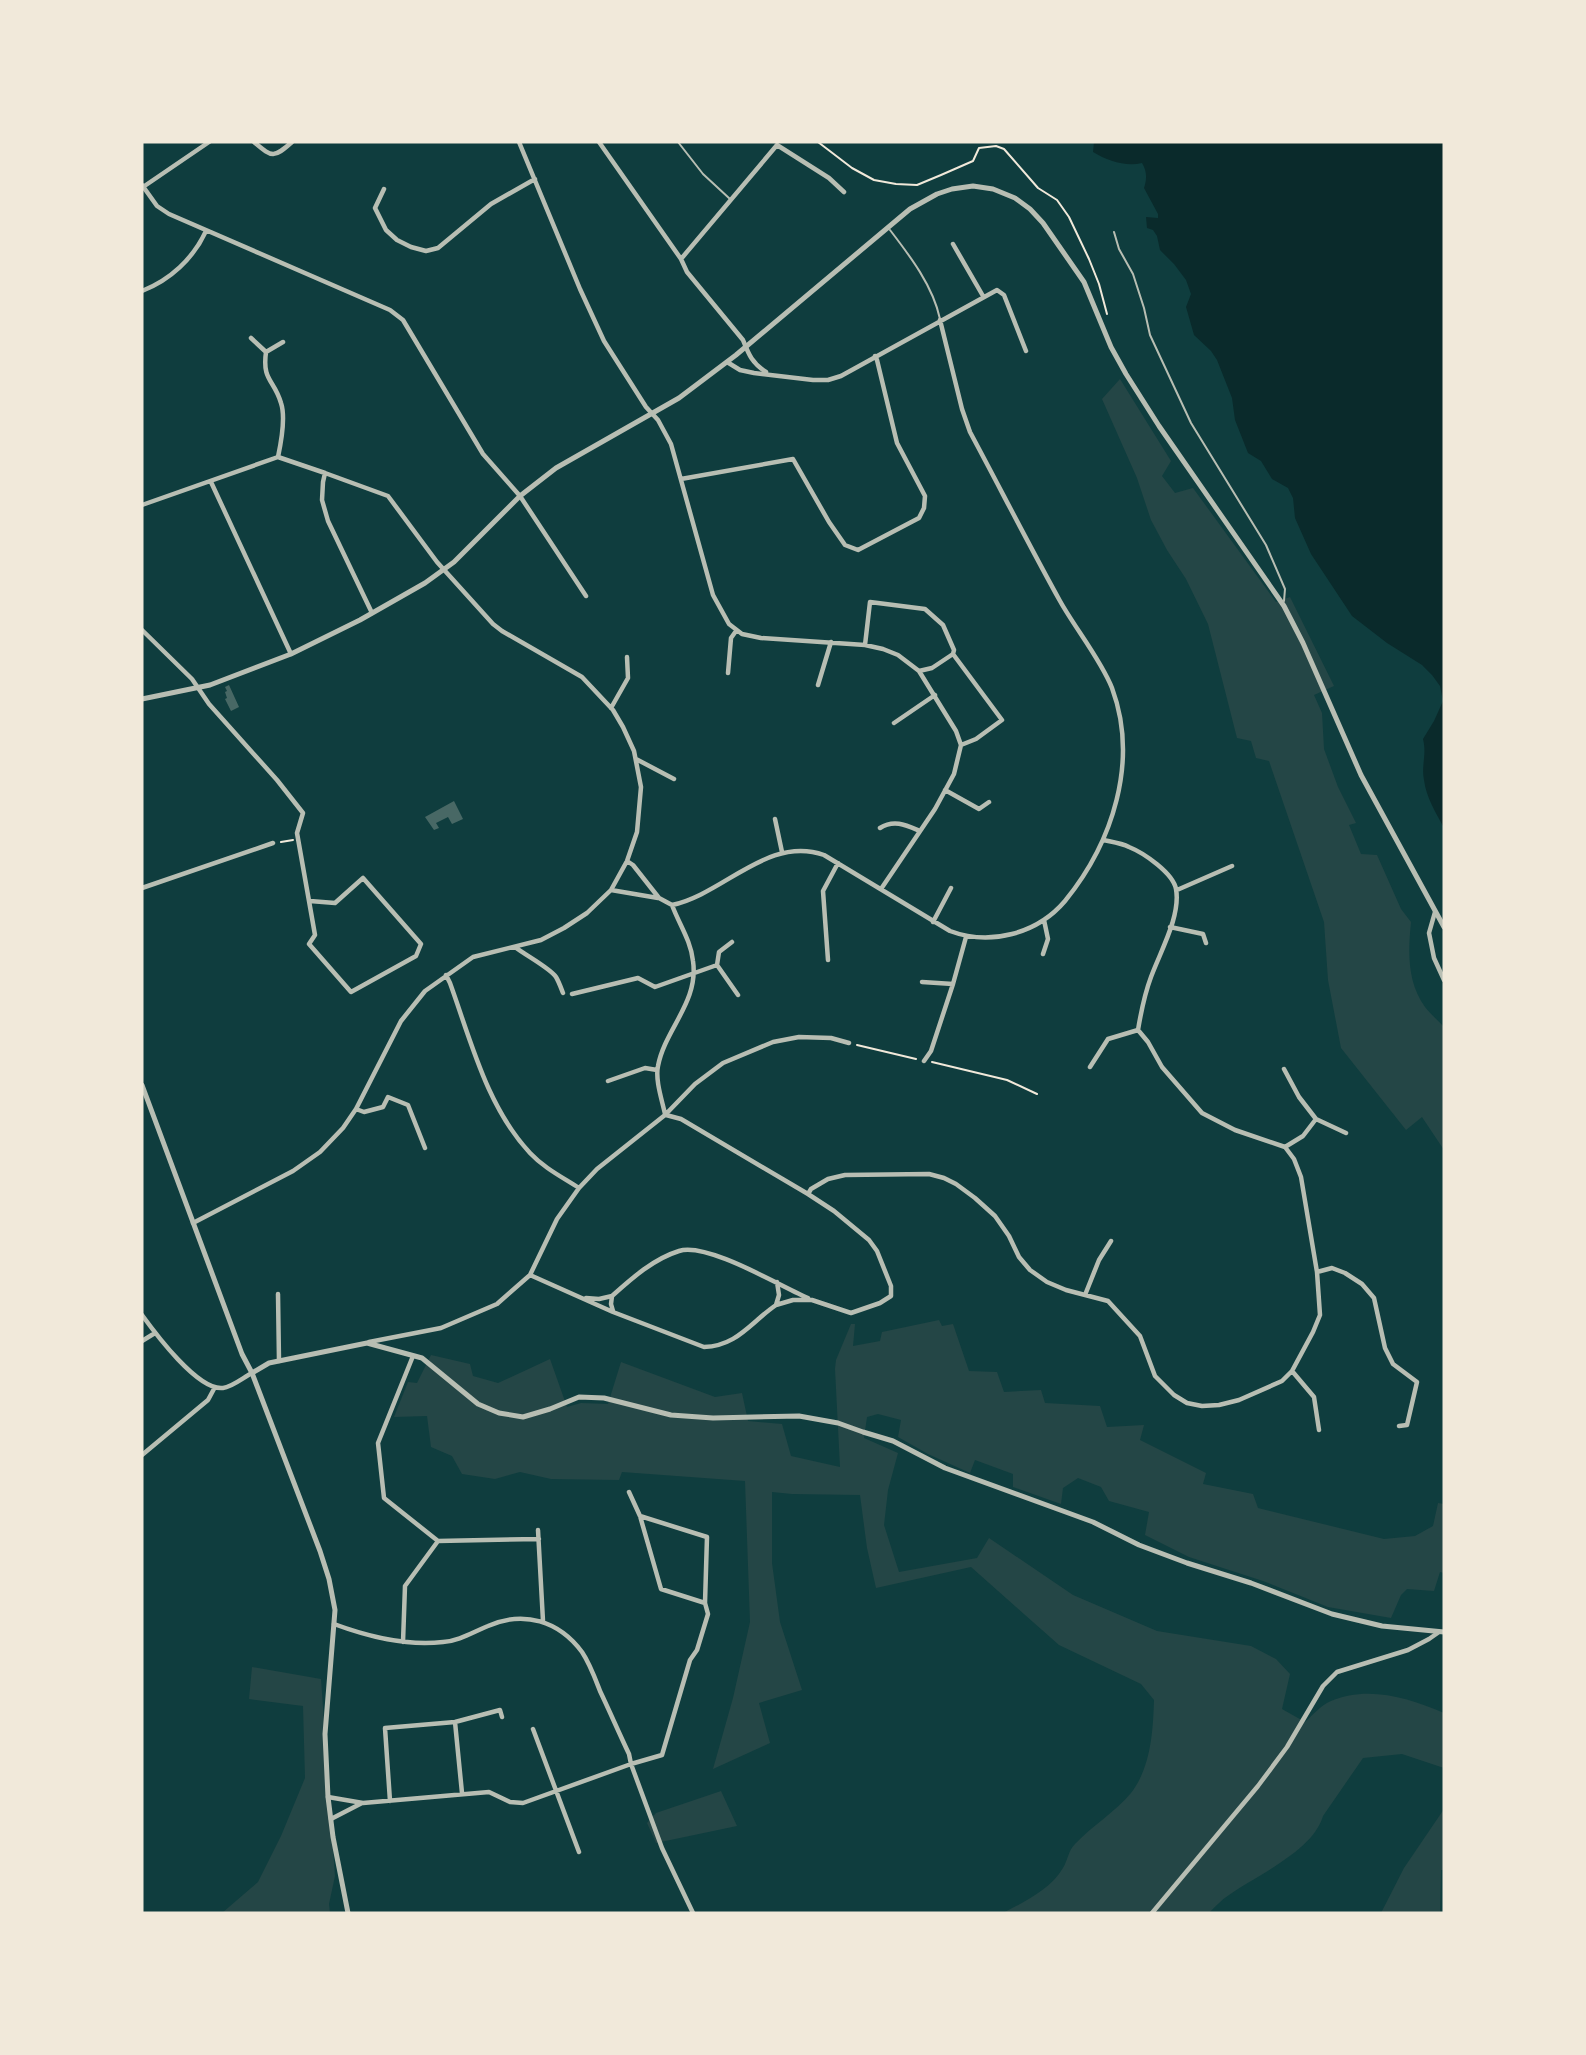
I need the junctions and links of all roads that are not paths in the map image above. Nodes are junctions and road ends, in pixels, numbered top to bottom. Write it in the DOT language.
graph roads {
  1 [pos="209,142"];
  2 [pos="254,142"];
  3 [pos="292,142"];
  4 [pos="519,142"];
  5 [pos="599,142"];
  6 [pos="678,142"];
  7 [pos="535,179"];
  8 [pos="142,186"];
  9 [pos="384,189"];
  10 [pos="844,192"];
  11 [pos="731,200"];
  12 [pos="887,226"];
  13 [pos="206,231"];
  14 [pos="1114,232"];
  15 [pos="953,244"];
  16 [pos="681,259"];
  17 [pos="142,290"];
  18 [pos="983,296"];
  19 [pos="940,320"];
  20 [pos="251,338"];
  21 [pos="283,342"];
  22 [pos="745,347"];
  23 [pos="1026,351"];
  24 [pos="266,352"];
  25 [pos="875,356"];
  26 [pos="727,362"];
  27 [pos="766,373"];
  28 [pos="651,413"];
  29 [pos="278,457"];
  30 [pos="325,473"];
  31 [pos="681,479"];
  32 [pos="211,482"];
  33 [pos="520,496"];
  34 [pos="142,505"];
  35 [pos="444,570"];
  36 [pos="586,596"];
  37 [pos="1284,606"];
  38 [pos="372,613"];
  39 [pos="142,630"];
  40 [pos="736,631"];
  41 [pos="831,642"];
  42 [pos="865,645"];
  43 [pos="291,654"];
  44 [pos="953,654"];
  45 [pos="627,657"];
  46 [pos="919,671"];
  47 [pos="728,673"];
  48 [pos="818,685"];
  49 [pos="198,687"];
  50 [pos="935,695"];
  51 [pos="142,699"];
  52 [pos="611,708"];
  53 [pos="894,723"];
  54 [pos="961,745"];
  55 [pos="636,759"];
  56 [pos="674,779"];
  57 [pos="945,790"];
  58 [pos="989,802"];
  59 [pos="775,819"];
  60 [pos="880,828"];
  61 [pos="920,831"];
  62 [pos="1103,840"];
  63 [pos="273,843"];
  64 [pos="782,852"];
  65 [pos="627,861"];
  66 [pos="838,863"];
  67 [pos="1232,866"];
  68 [pos="142,888"];
  69 [pos="951,888"];
  70 [pos="881,889"];
  71 [pos="611,890"];
  72 [pos="1177,890"];
  73 [pos="659,898"];
  74 [pos="310,901"];
  75 [pos="672,905"];
  76 [pos="1435,912"];
  77 [pos="1044,920"];
  78 [pos="933,922"];
  79 [pos="1170,927"];
  80 [pos="1444,927"];
  81 [pos="966,937"];
  82 [pos="732,942"];
  83 [pos="1206,943"];
  84 [pos="514,946"];
  85 [pos="1043,954"];
  86 [pos="828,960"];
  87 [pos="717,965"];
  88 [pos="446,975"];
  89 [pos="694,975"];
  90 [pos="1444,981"];
  91 [pos="922,982"];
  92 [pos="953,984"];
  93 [pos="563,993"];
  94 [pos="572,995"];
  95 [pos="737,995"];
  96 [pos="1138,1030"];
  97 [pos="849,1043"];
  98 [pos="924,1061"];
  99 [pos="1090,1067"];
  100 [pos="1283,1069"];
  101 [pos="657,1070"];
  102 [pos="608,1081"];
  103 [pos="142,1085"];
  104 [pos="356,1109"];
  105 [pos="665,1115"];
  106 [pos="1316,1118"];
  107 [pos="1346,1133"];
  108 [pos="1285,1147"];
  109 [pos="425,1148"];
  110 [pos="579,1188"];
  111 [pos="808,1194"];
  112 [pos="193,1223"];
  113 [pos="1111,1241"];
  114 [pos="1317,1272"];
  115 [pos="530,1275"];
  116 [pos="777,1282"];
  117 [pos="278,1294"];
  118 [pos="1085,1295"];
  119 [pos="612,1296"];
  120 [pos="582,1298"];
  121 [pos="812,1300"];
  122 [pos="776,1305"];
  123 [pos="613,1312"];
  124 [pos="142,1315"];
  125 [pos="155,1333"];
  126 [pos="142,1341"];
  127 [pos="367,1343"];
  128 [pos="413,1356"];
  129 [pos="279,1361"];
  130 [pos="1292,1371"];
  131 [pos="252,1373"];
  132 [pos="215,1387"];
  133 [pos="1399,1426"];
  134 [pos="1319,1430"];
  135 [pos="142,1455"];
  136 [pos="629,1492"];
  137 [pos="640,1516"];
  138 [pos="538,1530"];
  139 [pos="539,1539"];
  140 [pos="438,1541"];
  141 [pos="705,1602"];
  142 [pos="543,1621"];
  143 [pos="334,1624"];
  144 [pos="1442,1632"];
  145 [pos="403,1642"];
  146 [pos="502,1717"];
  147 [pos="454,1722"];
  148 [pos="533,1729"];
  149 [pos="631,1764"];
  150 [pos="557,1791"];
  151 [pos="462,1793"];
  152 [pos="328,1797"];
  153 [pos="390,1801"];
  154 [pos="363,1803"];
  155 [pos="331,1819"];
  156 [pos="579,1852"];
  157 [pos="348,1913"];
  158 [pos="693,1913"];
  159 [pos="1152,1913"];
  1 -- 8 [label="street"];
  2 -- 3 [label="street"];
  4 -- 7 [label="street"];
  5 -- 16 [label="street"];
  6 -- 11 [label="lane"];
  7 -- 9 [label="street"];
  7 -- 28 [label="street"];
  8 -- 13 [label="street"];
  10 -- 11 [label="street"];
  11 -- 16 [label="street"];
  12 -- 19 [label="lane"];
  12 -- 22 [label="street"];
  12 -- 37 [label="street"];
  13 -- 17 [label="street"];
  13 -- 33 [label="street"];
  14 -- 37 [label="lane"];
  15 -- 18 [label="street"];
  16 -- 22 [label="street"];
  18 -- 19 [label="street"];
  18 -- 23 [label="street"];
  19 -- 25 [label="street"];
  19 -- 62 [label="street"];
  20 -- 24 [label="street"];
  21 -- 24 [label="street"];
  22 -- 26 [label="street"];
  22 -- 27 [label="street"];
  24 -- 29 [label="street"];
  25 -- 27 [label="street"];
  25 -- 31 [label="street"];
  26 -- 27 [label="street"];
  26 -- 28 [label="street"];
  28 -- 31 [label="street"];
  28 -- 33 [label="street"];
  29 -- 30 [label="street"];
  29 -- 32 [label="street"];
  30 -- 35 [label="street"];
  30 -- 38 [label="street"];
  31 -- 40 [label="street"];
  32 -- 34 [label="street"];
  32 -- 43 [label="street"];
  33 -- 35 [label="street"];
  33 -- 36 [label="street"];
  35 -- 38 [label="street"];
  35 -- 52 [label="street"];
  37 -- 76 [label="street"];
  38 -- 43 [label="street"];
  39 -- 49 [label="street"];
  40 -- 41 [label="street"];
  40 -- 47 [label="street"];
  41 -- 42 [label="street"];
  41 -- 48 [label="street"];
  42 -- 44 [label="street"];
  42 -- 46 [label="street"];
  43 -- 49 [label="street"];
  44 -- 46 [label="street"];
  44 -- 54 [label="street"];
  45 -- 52 [label="street"];
  46 -- 50 [label="street"];
  49 -- 51 [label="street"];
  49 -- 74 [label="street"];
  50 -- 53 [label="street"];
  50 -- 54 [label="street"];
  52 -- 55 [label="street"];
  54 -- 57 [label="street"];
  55 -- 56 [label="street"];
  55 -- 65 [label="street"];
  57 -- 58 [label="street"];
  57 -- 61 [label="street"];
  59 -- 64 [label="street"];
  60 -- 61 [label="street"];
  61 -- 70 [label="street"];
  62 -- 72 [label="street"];
  62 -- 77 [label="street"];
  63 -- 68 [label="street"];
  64 -- 66 [label="street"];
  64 -- 75 [label="street"];
  65 -- 71 [label="street"];
  65 -- 73 [label="street"];
  66 -- 70 [label="street"];
  66 -- 86 [label="street"];
  67 -- 72 [label="street"];
  69 -- 78 [label="street"];
  70 -- 78 [label="street"];
  71 -- 73 [label="street"];
  71 -- 84 [label="street"];
  72 -- 79 [label="street"];
  73 -- 75 [label="street"];
  74 -- 74 [label="street"];
  75 -- 89 [label="street"];
  76 -- 80 [label="street"];
  76 -- 90 [label="street"];
  77 -- 81 [label="street"];
  77 -- 85 [label="street"];
  78 -- 81 [label="street"];
  79 -- 83 [label="street"];
  79 -- 96 [label="street"];
  81 -- 92 [label="street"];
  82 -- 87 [label="street"];
  84 -- 88 [label="street"];
  84 -- 93 [label="street"];
  87 -- 89 [label="street"];
  87 -- 95 [label="street"];
  88 -- 104 [label="street"];
  88 -- 110 [label="street"];
  89 -- 94 [label="street"];
  89 -- 101 [label="street"];
  91 -- 92 [label="street"];
  92 -- 98 [label="street"];
  96 -- 99 [label="street"];
  96 -- 108 [label="street"];
  97 -- 105 [label="street"];
  100 -- 106 [label="street"];
  101 -- 102 [label="street"];
  101 -- 105 [label="street"];
  103 -- 112 [label="street"];
  104 -- 109 [label="street"];
  104 -- 112 [label="street"];
  105 -- 110 [label="street"];
  105 -- 111 [label="street"];
  106 -- 107 [label="street"];
  106 -- 108 [label="street"];
  108 -- 114 [label="street"];
  110 -- 115 [label="street"];
  111 -- 118 [label="street"];
  111 -- 121 [label="street"];
  112 -- 131 [label="street"];
  113 -- 118 [label="street"];
  114 -- 130 [label="street"];
  114 -- 133 [label="street"];
  115 -- 120 [label="street"];
  115 -- 127 [label="street"];
  116 -- 119 [label="street"];
  116 -- 121 [label="street"];
  116 -- 122 [label="street"];
  117 -- 129 [label="street"];
  118 -- 130 [label="street"];
  119 -- 120 [label="street"];
  119 -- 123 [label="street"];
  120 -- 123 [label="street"];
  121 -- 122 [label="street"];
  122 -- 123 [label="street"];
  124 -- 125 [label="street"];
  125 -- 126 [label="street"];
  125 -- 132 [label="street"];
  127 -- 128 [label="street"];
  127 -- 129 [label="street"];
  128 -- 140 [label="street"];
  128 -- 144 [label="street"];
  129 -- 131 [label="street"];
  130 -- 134 [label="street"];
  131 -- 132 [label="street"];
  131 -- 143 [label="street"];
  132 -- 135 [label="street"];
  136 -- 137 [label="street"];
  137 -- 141 [label="street"];
  137 -- 141 [label="street"];
  138 -- 139 [label="street"];
  139 -- 140 [label="street"];
  139 -- 142 [label="street"];
  140 -- 145 [label="street"];
  141 -- 149 [label="street"];
  142 -- 145 [label="street"];
  142 -- 149 [label="street"];
  143 -- 145 [label="street"];
  143 -- 152 [label="street"];
  144 -- 159 [label="street"];
  146 -- 147 [label="street"];
  147 -- 151 [label="street"];
  147 -- 153 [label="street"];
  148 -- 150 [label="street"];
  149 -- 150 [label="street"];
  149 -- 158 [label="street"];
  150 -- 151 [label="street"];
  150 -- 156 [label="street"];
  151 -- 153 [label="street"];
  152 -- 154 [label="street"];
  152 -- 155 [label="street"];
  153 -- 154 [label="street"];
  154 -- 155 [label="street"];
  155 -- 157 [label="street"];
}
